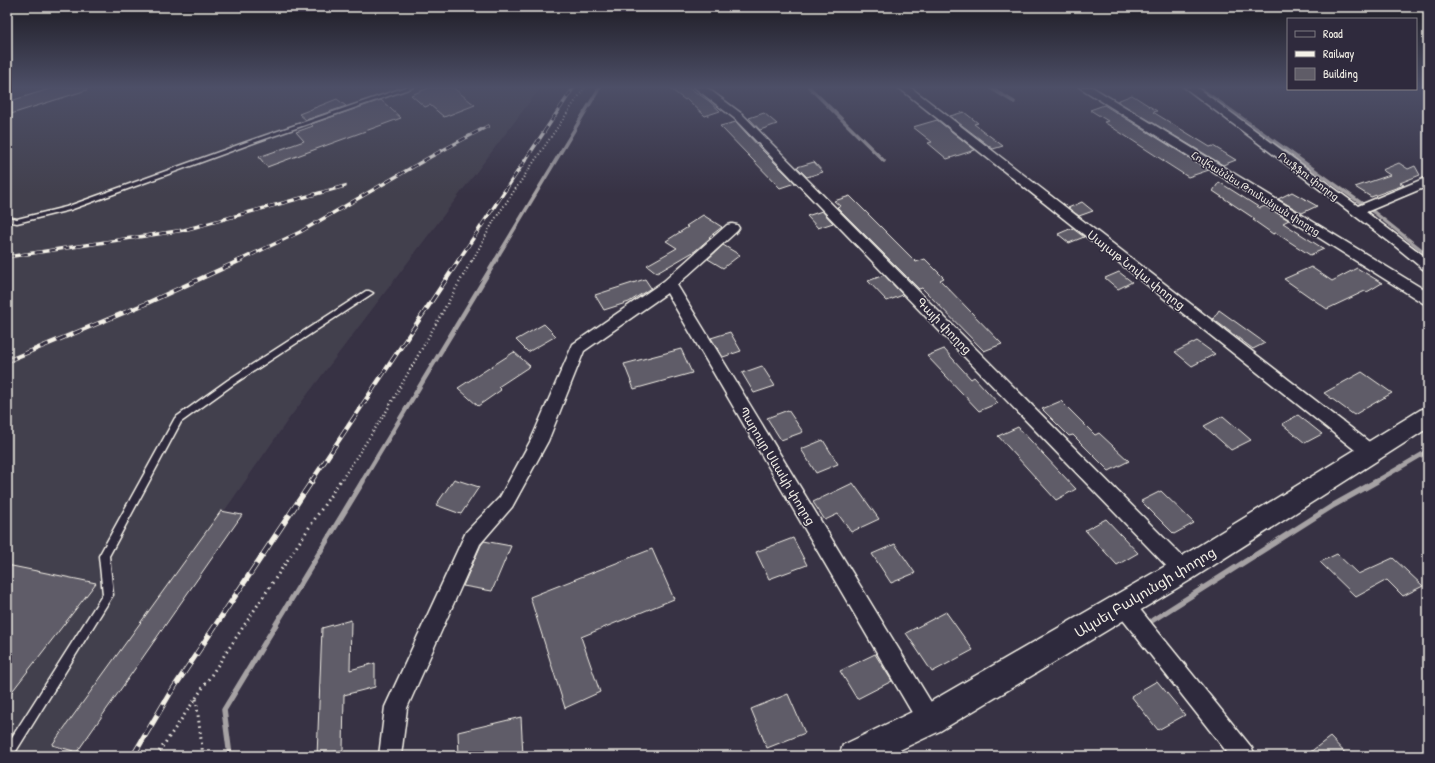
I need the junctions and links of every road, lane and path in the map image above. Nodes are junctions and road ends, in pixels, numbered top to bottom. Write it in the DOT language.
graph roads {
  1 [pos="307,123"];
  2 [pos="561,123"];
  3 [pos="744,123"];
  4 [pos="948,123"];
  5 [pos="1142,123"];
  6 [pos="1241,123"];
  7 [pos="1428,181"];
  8 [pos="1356,210"];
  9 [pos="7,219"];
  10 [pos="732,228"];
  11 [pos="1428,266"];
  12 [pos="668,284"];
  13 [pos="369,293"];
  14 [pos="1428,299"];
  15 [pos="1428,416"];
  16 [pos="1370,453"];
  17 [pos="1183,570"];
  18 [pos="1123,604"];
  19 [pos="196,698"];
  20 [pos="929,720"];
  21 [pos="7,754"];
  22 [pos="156,756"];
  23 [pos="203,756"];
  24 [pos="390,756"];
  25 [pos="854,756"];
  26 [pos="1244,756"];
  1 -- 9 [label="lane"];
  2 -- 19 [label="path"];
  3 -- 17 [label="street, Գայի փողոց"];
  4 -- 16 [label="street, Սայաթ Նովա փողոց"];
  5 -- 14 [label="street, Հովհաննես Թումանյան փողոց"];
  6 -- 8 [label="street, Րաֆֆու փողոց"];
  7 -- 8 [label="street"];
  8 -- 11 [label="street, Րաֆֆու փողոց"];
  10 -- 12 [label="street"];
  12 -- 20 [label="street, Պարույր Սևակի փողոց"];
  12 -- 24 [label="street"];
  13 -- 21 [label="lane"];
  15 -- 16 [label="main road, Ակսել Բակունցի փողոց"];
  16 -- 17 [label="main road, Ակսել Բակունցի փողոց"];
  17 -- 18 [label="main road, Ակսել Բակունցի փողոց"];
  18 -- 20 [label="main road, Ակսել Բակունցի փողոց"];
  18 -- 26 [label="street"];
  19 -- 22 [label="path"];
  19 -- 23 [label="path"];
  20 -- 25 [label="main road, Ակսել Բակունցի փողոց"];
}
